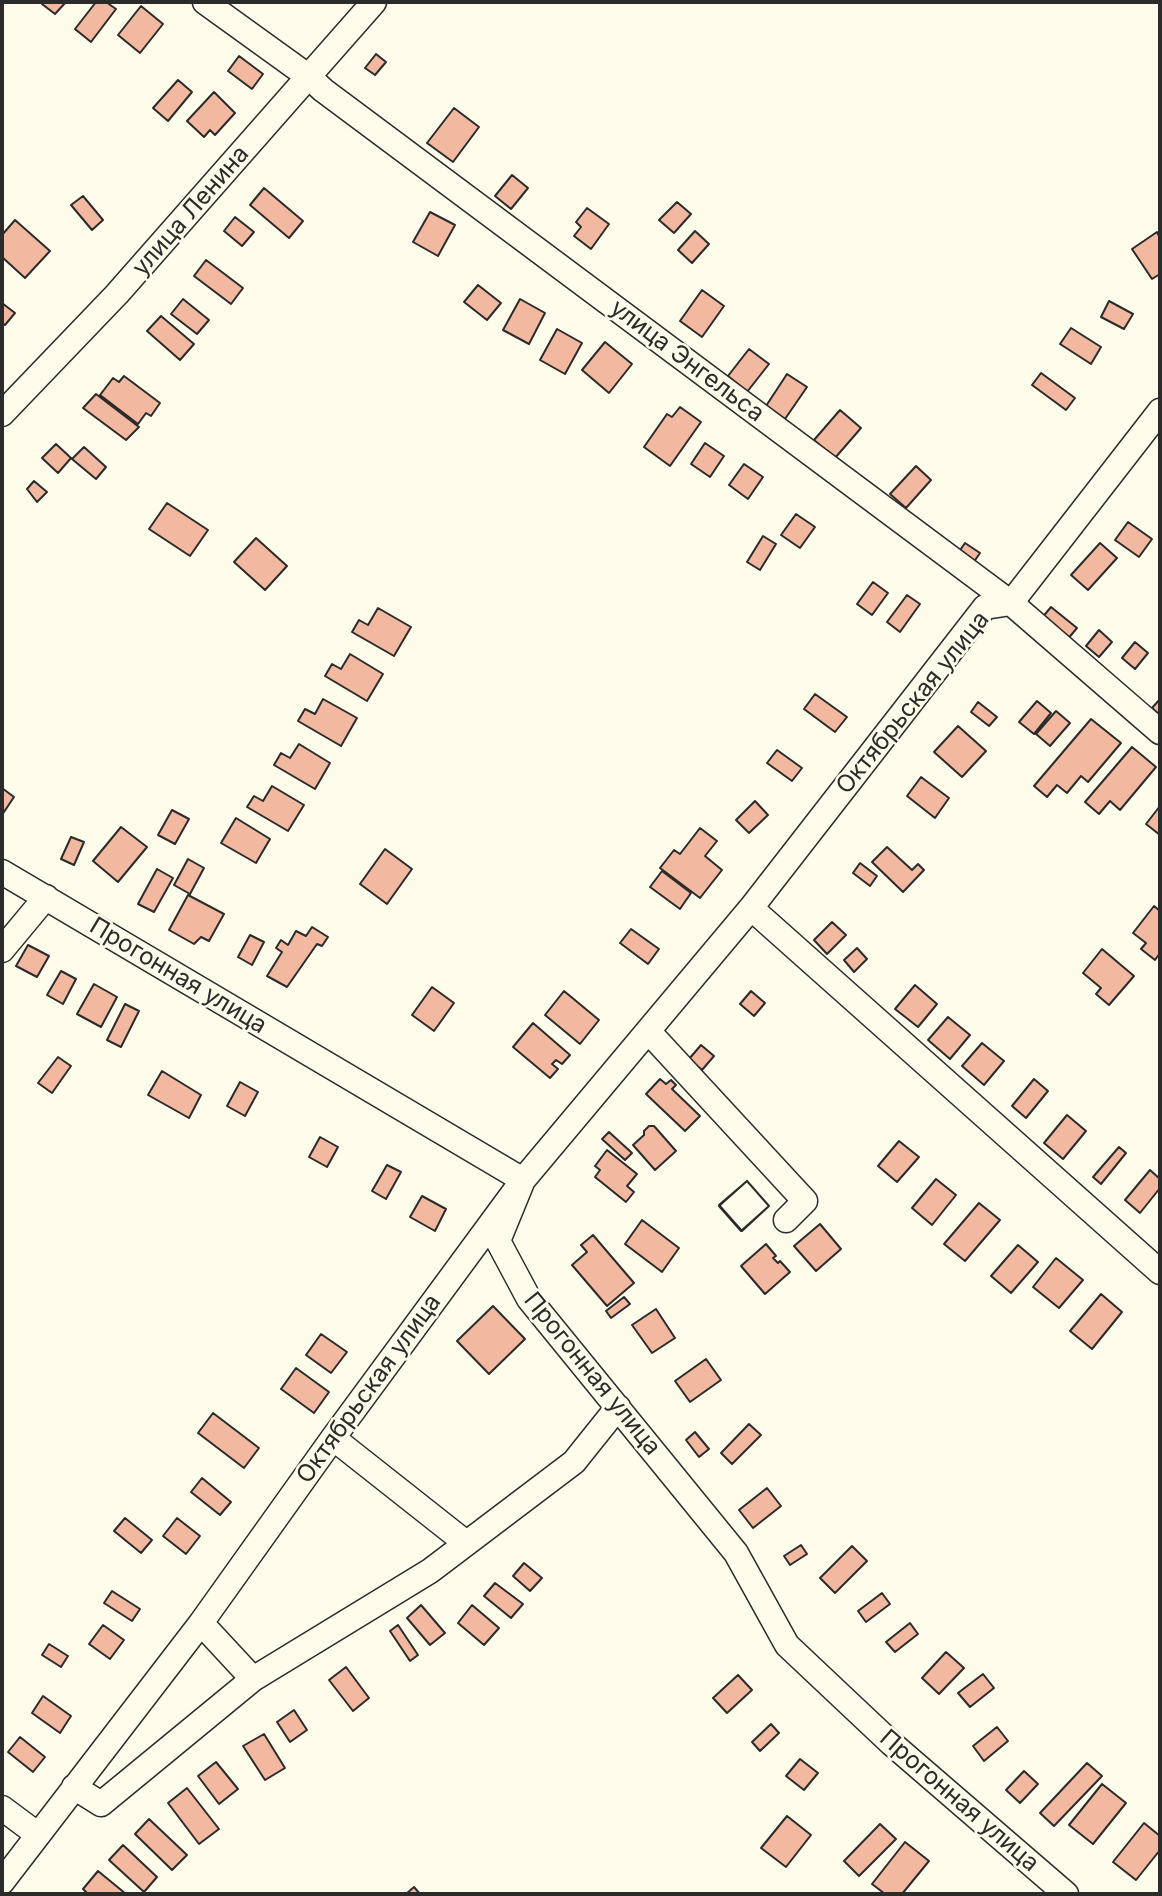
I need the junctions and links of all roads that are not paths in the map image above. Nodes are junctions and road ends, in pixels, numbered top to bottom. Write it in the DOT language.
graph roads {
  1 [pos="205,2"];
  2 [pos="374,2"];
  3 [pos="309,77"];
  4 [pos="1160,411"];
  5 [pos="2,414"];
  6 [pos="1011,603"];
  7 [pos="1160,732"];
  8 [pos="2,872"];
  9 [pos="46,897"];
  10 [pos="751,908"];
  11 [pos="2,950"];
  12 [pos="648,1031"];
  13 [pos="523,1181"];
  14 [pos="786,1220"];
  15 [pos="1160,1272"];
  16 [pos="618,1407"];
  17 [pos="332,1438"];
  18 [pos="466,1543"];
  19 [pos="201,1623"];
  20 [pos="254,1679"];
  21 [pos="74,1787"];
  22 [pos="2,1808"];
  23 [pos="37,1835"];
  24 [pos="2,1882"];
  25 [pos="1066,1894"];
  1 -- 3 [label="street, улица Энгельса"];
  2 -- 3 [label="street, улица Ленина"];
  3 -- 5 [label="street, улица Ленина"];
  3 -- 6 [label="street, улица Энгельса"];
  4 -- 6 [label="street, Октябрьская улица"];
  6 -- 7 [label="street, улица Энгельса"];
  6 -- 10 [label="street, Октябрьская улица"];
  8 -- 9 [label="street, Прогонная улица"];
  9 -- 11 [label="street"];
  9 -- 13 [label="street, Прогонная улица"];
  10 -- 12 [label="street, Октябрьская улица"];
  10 -- 15 [label="street"];
  12 -- 13 [label="street, Октябрьская улица"];
  12 -- 14 [label="street"];
  13 -- 16 [label="street, Прогонная улица"];
  13 -- 17 [label="street, Октябрьская улица"];
  16 -- 18 [label="street"];
  16 -- 25 [label="street, Прогонная улица"];
  17 -- 18 [label="street"];
  17 -- 19 [label="street, Октябрьская улица"];
  18 -- 20 [label="street"];
  19 -- 20 [label="street"];
  19 -- 21 [label="street, Октябрьская улица"];
  20 -- 21 [label="street"];
  21 -- 23 [label="street, Октябрьская улица"];
  22 -- 23 [label="street"];
  23 -- 24 [label="street, Октябрьская улица"];
}
